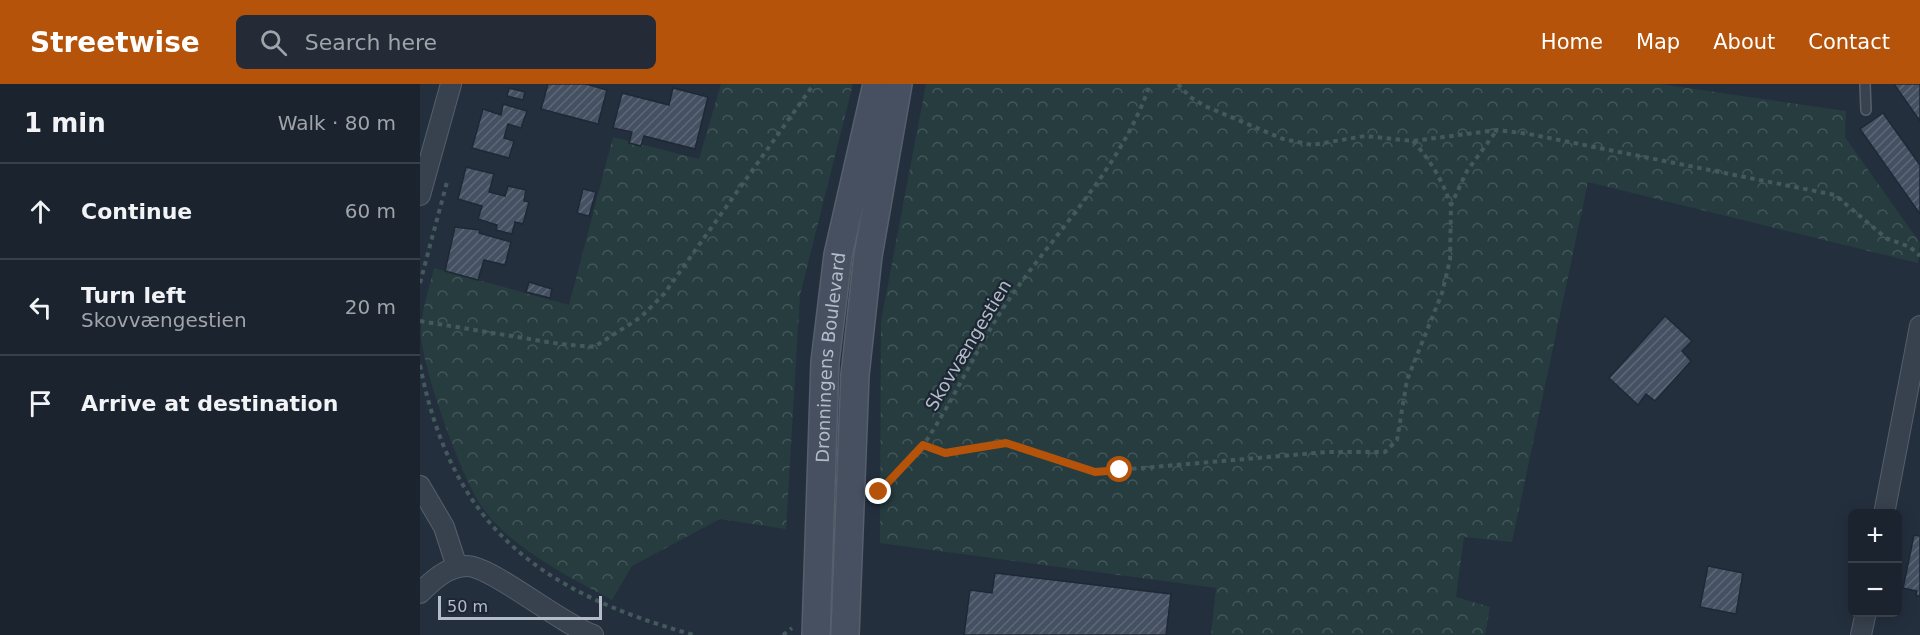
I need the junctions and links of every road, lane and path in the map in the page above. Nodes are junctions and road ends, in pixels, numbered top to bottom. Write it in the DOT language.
graph roads {
  1 [pos="451,84"];
  2 [pos="814,84"];
  3 [pos="877,84"];
  4 [pos="898,84"];
  5 [pos="1150,84"];
  6 [pos="1178,84"];
  7 [pos="1865,84"];
  8 [pos="1866,110"];
  9 [pos="1497,130"];
  10 [pos="1413,141"];
  11 [pos="426,151"];
  12 [pos="449,175"];
  13 [pos="420,195"];
  14 [pos="1451,205"];
  15 [pos="1920,256"];
  16 [pos="420,283"];
  17 [pos="420,321"];
  18 [pos="1920,326"];
  19 [pos="420,365"];
  20 [pos="923,445"];
  21 [pos="420,486"];
  22 [pos="1885,509"];
  23 [pos="872,512"];
  24 [pos="457,567"];
  25 [pos="420,593"];
  26 [pos="1865,617"];
  27 [pos="593,635"];
  28 [pos="693,635"];
  29 [pos="816,635"];
  30 [pos="845,635"];
  31 [pos="1861,635"];
  1 -- 11 [label="street"];
  2 -- 17 [label="path"];
  3 -- 29 [label="main road, Dronningens Boulevard"];
  4 -- 30 [label="main road, Dronningens Boulevard"];
  5 -- 20 [label="path, Skovvængestien"];
  6 -- 10 [label="path"];
  7 -- 8 [label="lane"];
  9 -- 10 [label="path"];
  9 -- 14 [label="path"];
  9 -- 15 [label="path"];
  10 -- 14 [label="path"];
  11 -- 13 [label="street"];
  12 -- 16 [label="path"];
  14 -- 20 [label="path"];
  18 -- 22 [label="street"];
  19 -- 28 [label="path"];
  20 -- 23 [label="path, Skovvængestien"];
  21 -- 24 [label="street"];
  24 -- 25 [label="street"];
  24 -- 27 [label="street"];
  26 -- 31 [label="street"];
}
